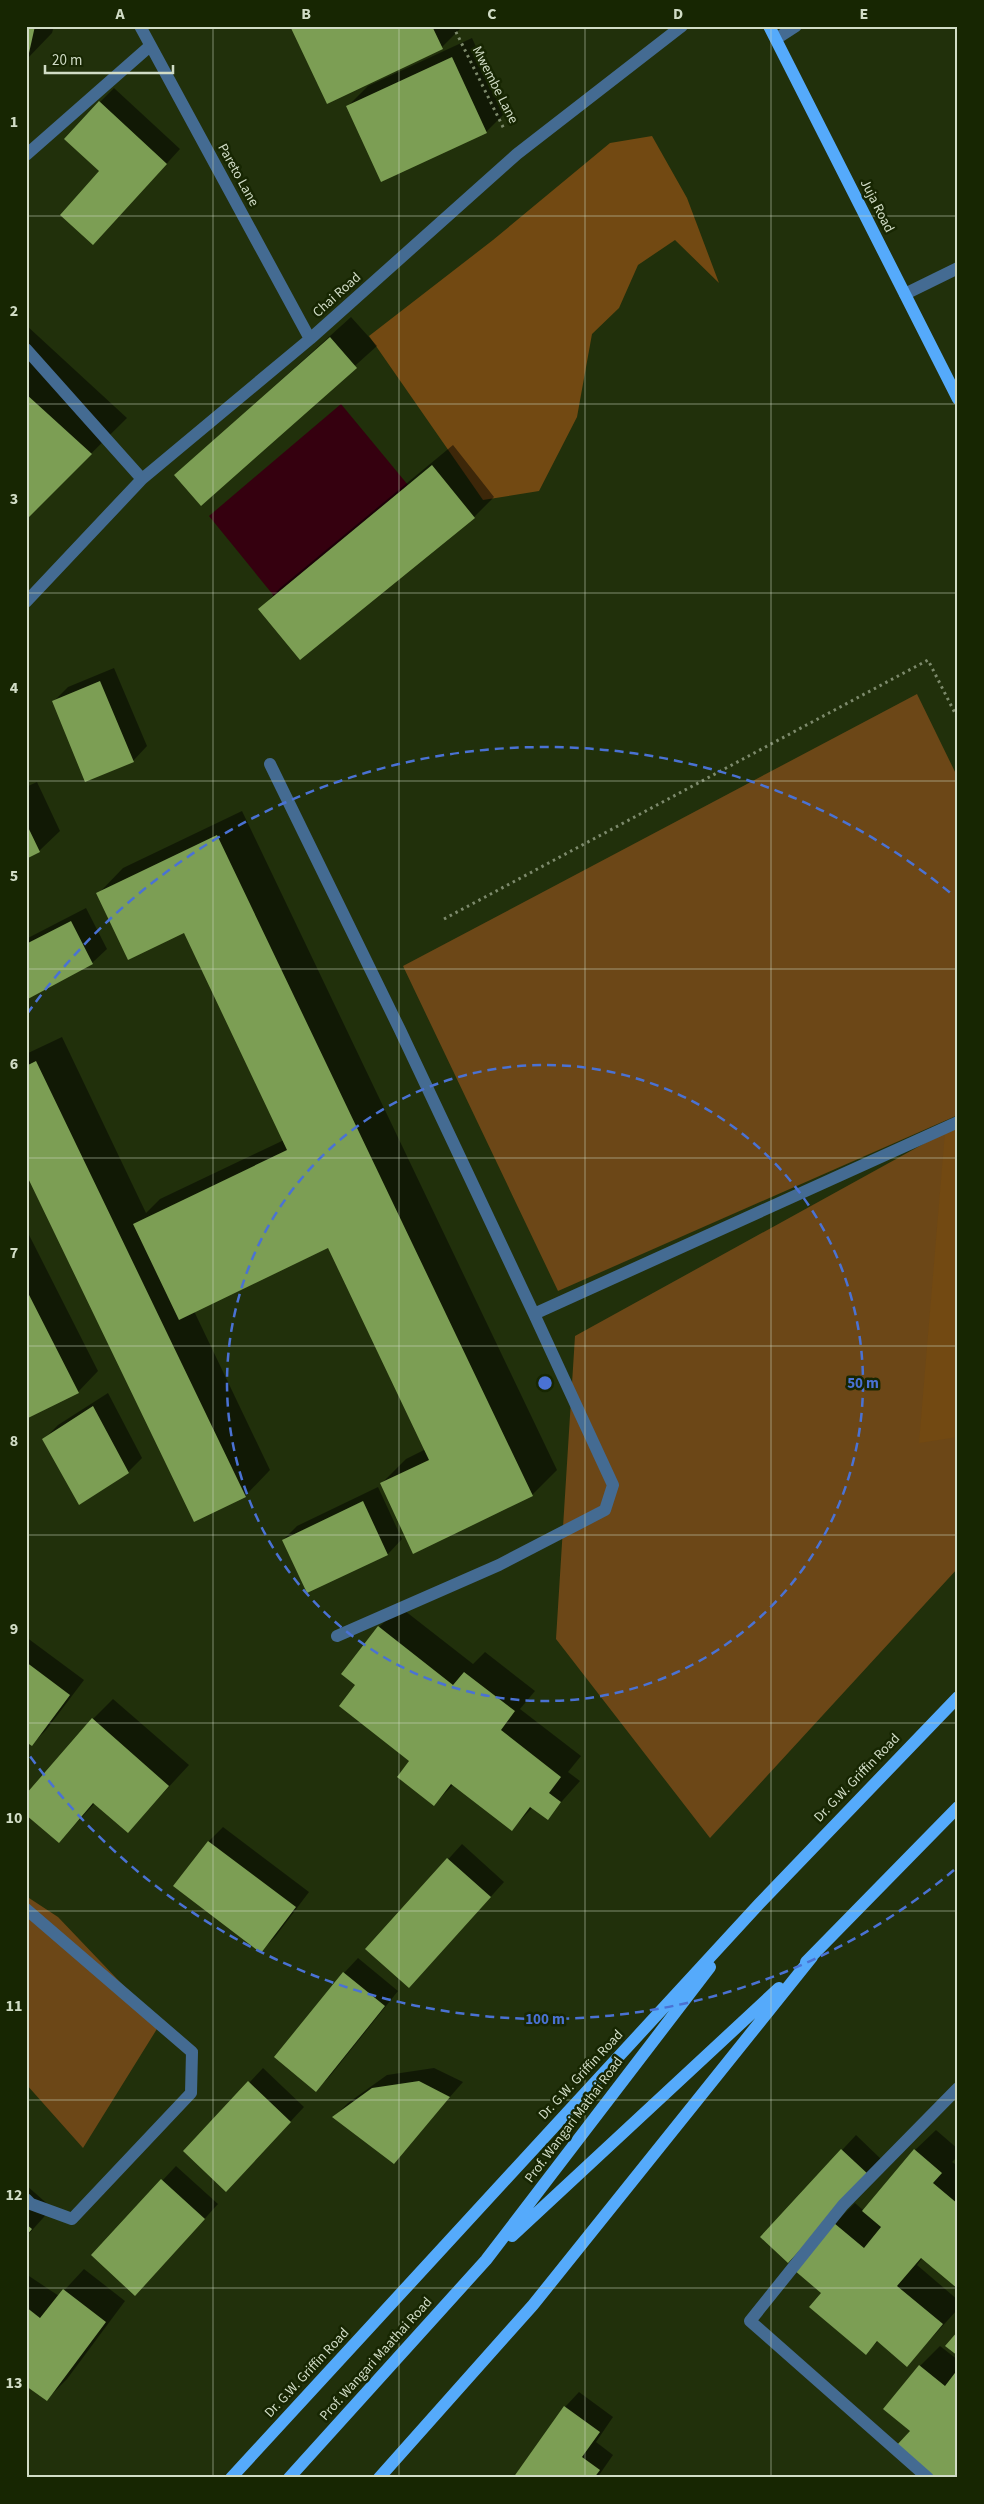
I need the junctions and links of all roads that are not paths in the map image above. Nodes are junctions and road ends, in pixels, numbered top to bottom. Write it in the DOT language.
graph roads {
  1 [pos="140,26"];
  2 [pos="682,26"];
  3 [pos="769,26"];
  4 [pos="796,26"];
  5 [pos="776,39"];
  6 [pos="150,46"];
  7 [pos="26,155"];
  8 [pos="958,268"];
  9 [pos="905,294"];
  10 [pos="310,338"];
  11 [pos="26,350"];
  12 [pos="958,399"];
  13 [pos="142,478"];
  14 [pos="26,602"];
  15 [pos="270,764"];
  16 [pos="958,1122"];
  17 [pos="534,1314"];
  18 [pos="338,1636"];
  19 [pos="958,1696"];
  20 [pos="958,1807"];
  21 [pos="759,1904"];
  22 [pos="26,1909"];
  23 [pos="812,1957"];
  24 [pos="958,2088"];
  25 [pos="26,2199"];
  26 [pos="486,2260"];
  27 [pos="231,2478"];
  28 [pos="289,2478"];
  29 [pos="379,2478"];
  30 [pos="928,2478"];
  1 -- 6 [label="street, Pareto Lane"];
  2 -- 10 [label="street, Chai Road"];
  3 -- 5 [label="main road, Juja Road"];
  4 -- 5 [label="street"];
  5 -- 9 [label="main road, Juja Road"];
  6 -- 7 [label="street"];
  6 -- 10 [label="street, Pareto Lane"];
  8 -- 9 [label="street"];
  9 -- 12 [label="main road, Juja Road"];
  10 -- 13 [label="street, Chai Road"];
  11 -- 13 [label="street"];
  13 -- 14 [label="street, Chai Road"];
  15 -- 17 [label="street"];
  16 -- 17 [label="street"];
  17 -- 18 [label="street"];
  19 -- 21 [label="main road, Dr. G.W. Griffin Road"];
  20 -- 23 [label="main road"];
  21 -- 26 [label="main road, Prof. Wangari Mathai Road"];
  21 -- 27 [label="main road, Dr. G.W. Griffin Road"];
  22 -- 25 [label="street"];
  23 -- 26 [label="main road"];
  23 -- 29 [label="main road"];
  24 -- 30 [label="street"];
  26 -- 28 [label="main road, Prof. Wangari Maathai Road"];
}
